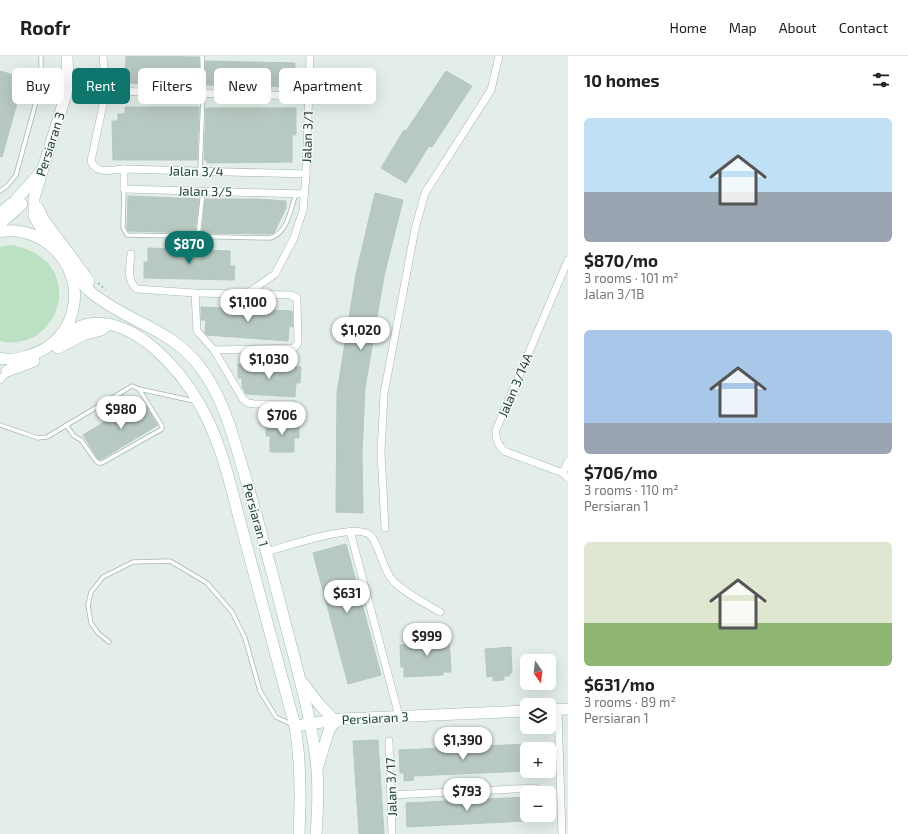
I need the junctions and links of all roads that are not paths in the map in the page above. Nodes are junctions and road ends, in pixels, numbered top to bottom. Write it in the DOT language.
graph roads {
  1 [pos="41,56"];
  2 [pos="67,56"];
  3 [pos="103,56"];
  4 [pos="202,56"];
  5 [pos="310,56"];
  6 [pos="499,56"];
  7 [pos="104,68"];
  8 [pos="202,68"];
  9 [pos="310,68"];
  10 [pos="206,94"];
  11 [pos="279,95"];
  12 [pos="103,104"];
  13 [pos="203,104"];
  14 [pos="309,104"];
  15 [pos="124,170"];
  16 [pos="41,172"];
  17 [pos="200,172"];
  18 [pos="306,174"];
  19 [pos="37,185"];
  20 [pos="124,189"];
  21 [pos="0,191"];
  22 [pos="203,191"];
  23 [pos="296,193"];
  24 [pos="305,194"];
  25 [pos="34,198"];
  26 [pos="0,213"];
  27 [pos="0,224"];
  28 [pos="0,232"];
  29 [pos="198,237"];
  30 [pos="50,244"];
  31 [pos="131,254"];
  32 [pos="568,260"];
  33 [pos="69,267"];
  34 [pos="195,293"];
  35 [pos="245,295"];
  36 [pos="108,304"];
  37 [pos="109,324"];
  38 [pos="52,344"];
  39 [pos="214,350"];
  40 [pos="0,358"];
  41 [pos="22,358"];
  42 [pos="3,376"];
  43 [pos="137,388"];
  44 [pos="200,404"];
  45 [pos="292,404"];
  46 [pos="0,425"];
  47 [pos="66,425"];
  48 [pos="568,461"];
  49 [pos="565,475"];
  50 [pos="386,528"];
  51 [pos="350,531"];
  52 [pos="266,552"];
  53 [pos="440,612"];
  54 [pos="110,642"];
  55 [pos="299,678"];
  56 [pos="558,710"];
  57 [pos="520,711"];
  58 [pos="400,716"];
  59 [pos="338,719"];
  60 [pos="309,723"];
  61 [pos="295,726"];
  62 [pos="389,741"];
  63 [pos="317,770"];
  64 [pos="520,789"];
  65 [pos="391,795"];
  66 [pos="298,834"];
  67 [pos="316,834"];
  68 [pos="392,834"];
  69 [pos="562,834"];
  1 -- 21 [label="lane"];
  2 -- 16 [label="main road, Persiaran 3"];
  3 -- 7 [label="street"];
  4 -- 8 [label="lane"];
  5 -- 9 [label="street, Jalan 3/1"];
  6 -- 50 [label="street"];
  10 -- 11 [label="street"];
  12 -- 15 [label="street, Jalan 3/4"];
  13 -- 17 [label="lane"];
  14 -- 18 [label="street, Jalan 3/1"];
  15 -- 17 [label="street, Jalan 3/4"];
  15 -- 20 [label="street"];
  16 -- 19 [label="main road, Persiaran 3"];
  16 -- 26 [label="main road"];
  17 -- 18 [label="street, Jalan 3/4"];
  18 -- 24 [label="street, Jalan 3/1"];
  19 -- 25 [label="main road, Persiaran 3"];
  19 -- 27 [label="main road, Persiaran 3"];
  20 -- 22 [label="street, Jalan 3/5"];
  20 -- 29 [label="lane"];
  22 -- 23 [label="street, Jalan 3/5"];
  22 -- 29 [label="lane"];
  23 -- 24 [label="street, Jalan 3/5"];
  23 -- 29 [label="lane"];
  24 -- 35 [label="street, Jalan 3/1"];
  25 -- 30 [label="main road, Persiaran 3"];
  25 -- 36 [label="main road"];
  28 -- 30 [label="main road"];
  30 -- 33 [label="main road, Persiaran 1"];
  31 -- 34 [label="street"];
  32 -- 49 [label="street, Jalan 3/14A"];
  33 -- 36 [label="main road, Persiaran 1"];
  33 -- 38 [label="main road"];
  34 -- 35 [label="street"];
  34 -- 39 [label="street"];
  35 -- 39 [label="street"];
  36 -- 52 [label="main road, Persiaran 1"];
  37 -- 38 [label="main road, Persiaran 1"];
  37 -- 42 [label="main road"];
  37 -- 44 [label="main road, Persiaran 1"];
  38 -- 41 [label="main road, Persiaran 1"];
  39 -- 45 [label="street"];
  40 -- 41 [label="main road"];
  41 -- 42 [label="street"];
  43 -- 44 [label="lane"];
  43 -- 47 [label="lane"];
  43 -- 47 [label="lane"];
  44 -- 61 [label="main road, Persiaran 1"];
  46 -- 47 [label="lane"];
  48 -- 49 [label="street"];
  51 -- 52 [label="street"];
  51 -- 53 [label="street"];
  51 -- 58 [label="street"];
  52 -- 55 [label="main road, Persiaran 1"];
  54 -- 61 [label="lane"];
  55 -- 59 [label="main road"];
  55 -- 60 [label="main road, Persiaran 1"];
  56 -- 69 [label="street"];
  57 -- 58 [label="main road, Persiaran 3"];
  58 -- 59 [label="main road, Persiaran 3"];
  59 -- 60 [label="main road, Persiaran 3"];
  59 -- 63 [label="main road"];
  60 -- 61 [label="main road, Persiaran 3"];
  60 -- 63 [label="main road, Persiaran 1"];
  61 -- 66 [label="main road, Persiaran 1"];
  62 -- 65 [label="street, Jalan 3/17"];
  63 -- 67 [label="main road, Persiaran 1"];
  64 -- 65 [label="street"];
  65 -- 68 [label="street, Jalan 3/17"];
}
